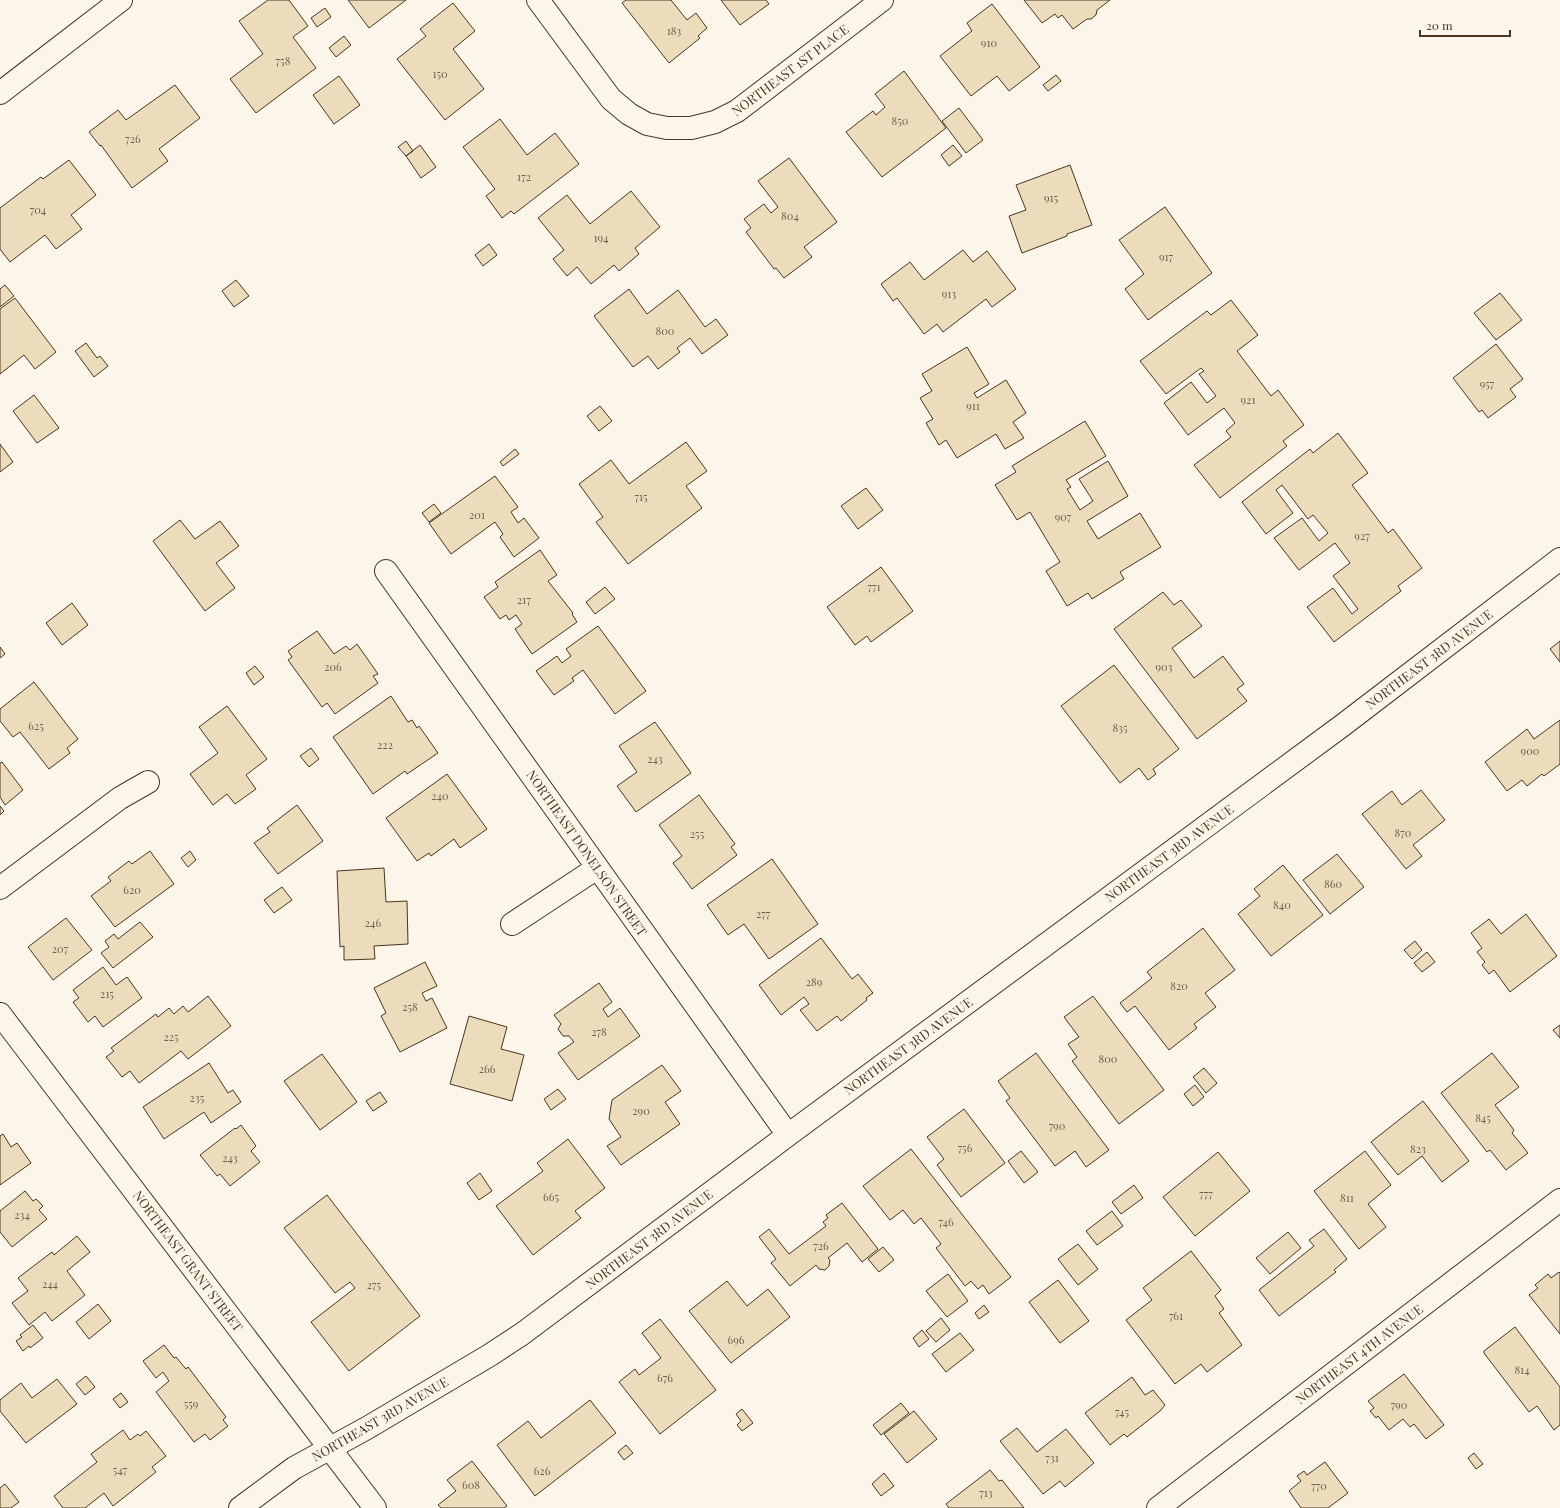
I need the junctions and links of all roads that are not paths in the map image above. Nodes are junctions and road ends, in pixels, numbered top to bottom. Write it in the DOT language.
graph roads {
  1 [pos="122,0"];
  2 [pos="538,0"];
  3 [pos="882,0"];
  4 [pos="0,92"];
  5 [pos="1560,559"];
  6 [pos="386,571"];
  7 [pos="148,782"];
  8 [pos="597,868"];
  9 [pos="0,888"];
  10 [pos="512,924"];
  11 [pos="0,1014"];
  12 [pos="788,1135"];
  13 [pos="1560,1200"];
  14 [pos="330,1448"];
  15 [pos="240,1508"];
  16 [pos="375,1508"];
  17 [pos="1158,1508"];
  1 -- 4 [label="street"];
  2 -- 3 [label="street, NORTHEAST 1ST PLACE"];
  5 -- 12 [label="street, NORTHEAST 3RD AVENUE"];
  6 -- 8 [label="street, NORTHEAST DONELSON STREET"];
  7 -- 9 [label="street"];
  8 -- 10 [label="street"];
  8 -- 12 [label="street, NORTHEAST DONELSON STREET"];
  11 -- 14 [label="street, NORTHEAST GRANT STREET"];
  12 -- 14 [label="street, NORTHEAST 3RD AVENUE"];
  13 -- 17 [label="street, NORTHEAST 4TH AVENUE"];
  14 -- 15 [label="street, NORTHEAST 3RD AVENUE"];
  14 -- 16 [label="street, NORTHEAST GRANT STREET"];
}
